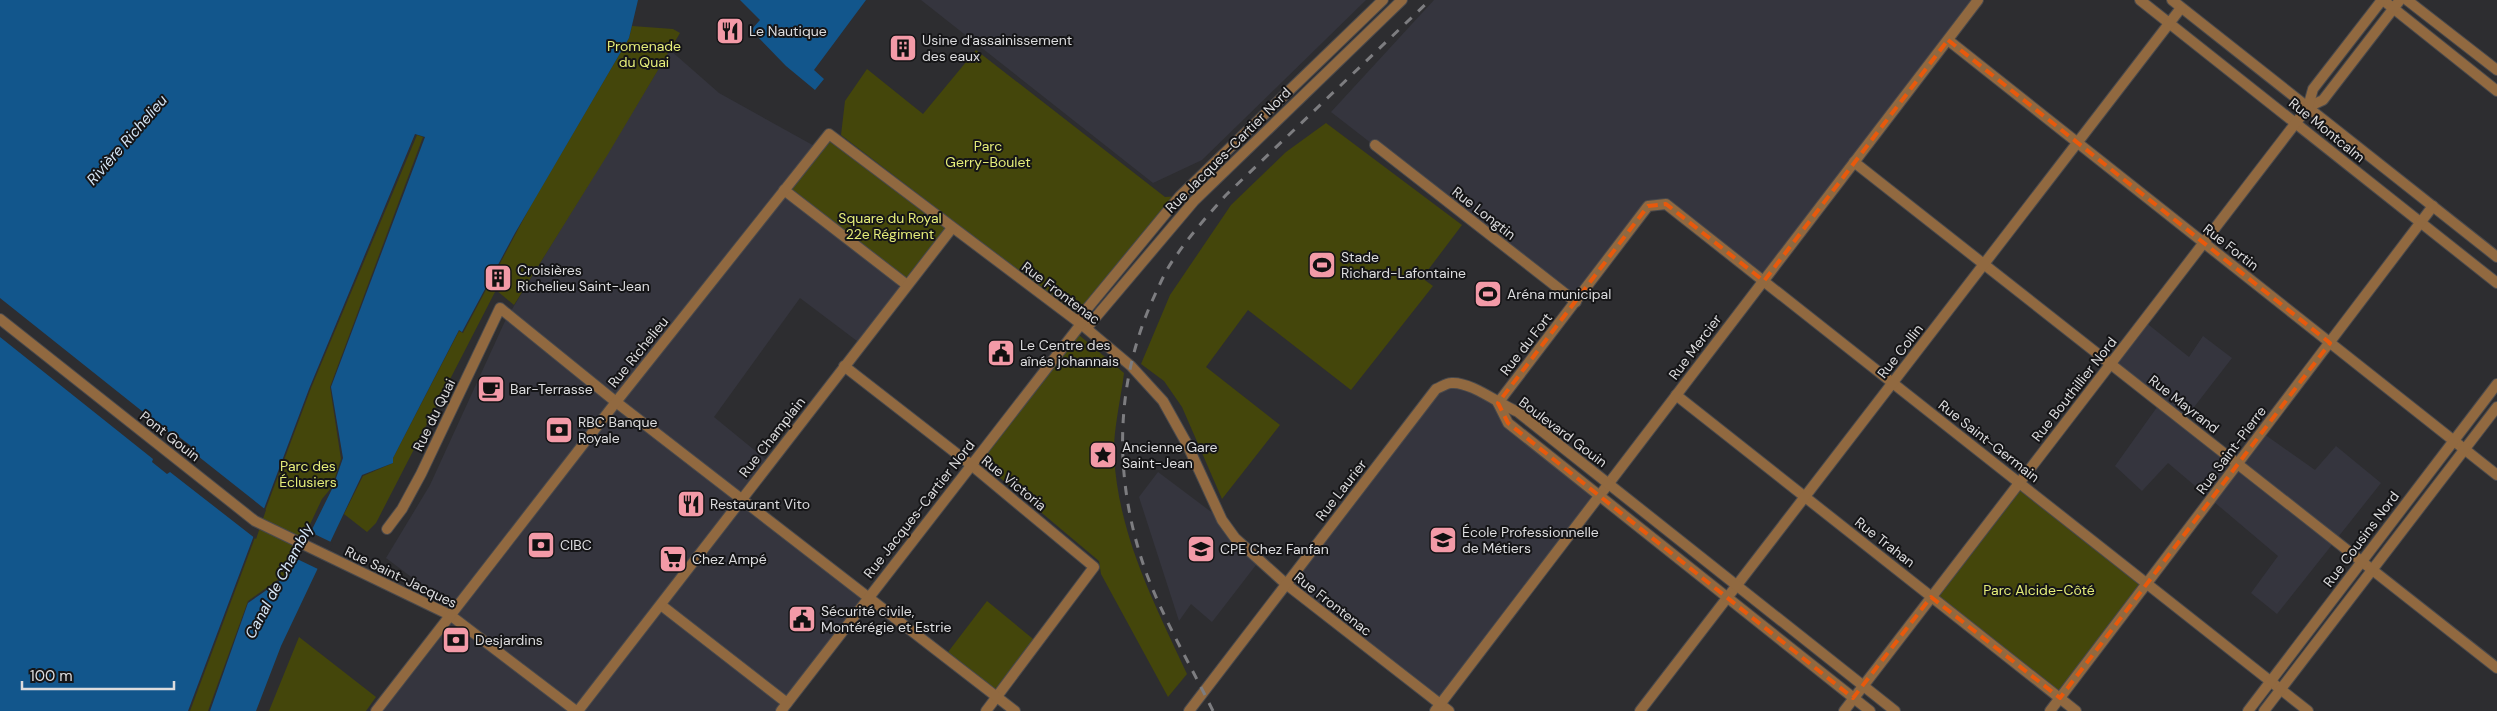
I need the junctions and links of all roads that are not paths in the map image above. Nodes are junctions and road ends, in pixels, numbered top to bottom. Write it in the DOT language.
graph roads {
  1 [pos="1383,0"];
  2 [pos="1402,0"];
  3 [pos="1978,0"];
  4 [pos="2140,0"];
  5 [pos="2172,0"];
  6 [pos="2382,0"];
  7 [pos="2407,0"];
  8 [pos="2397,4"];
  9 [pos="2181,8"];
  10 [pos="2169,23"];
  11 [pos="1948,40"];
  12 [pos="2497,70"];
  13 [pos="2497,91"];
  14 [pos="2308,107"];
  15 [pos="2296,123"];
  16 [pos="2077,143"];
  17 [pos="1375,145"];
  18 [pos="1854,162"];
  19 [pos="784,190"];
  20 [pos="1648,206"];
  21 [pos="2433,206"];
  22 [pos="2420,223"];
  23 [pos="952,228"];
  24 [pos="2204,243"];
  25 [pos="2497,257"];
  26 [pos="1984,264"];
  27 [pos="1764,280"];
  28 [pos="2497,283"];
  29 [pos="907,285"];
  30 [pos="1576,302"];
  31 [pos="0,319"];
  32 [pos="1081,324"];
  33 [pos="2330,342"];
  34 [pos="2110,364"];
  35 [pos="844,366"];
  36 [pos="1893,383"];
  37 [pos="2497,384"];
  38 [pos="1676,395"];
  39 [pos="616,402"];
  40 [pos="1498,403"];
  41 [pos="2497,407"];
  42 [pos="2454,441"];
  43 [pos="2464,449"];
  44 [pos="970,464"];
  45 [pos="2238,464"];
  46 [pos="2497,475"];
  47 [pos="2019,483"];
  48 [pos="1608,484"];
  49 [pos="1599,495"];
  50 [pos="1805,497"];
  51 [pos="742,499"];
  52 [pos="387,529"];
  53 [pos="333,560"];
  54 [pos="2362,562"];
  55 [pos="2372,570"];
  56 [pos="2147,583"];
  57 [pos="1286,584"];
  58 [pos="1737,586"];
  59 [pos="868,597"];
  60 [pos="1931,597"];
  61 [pos="1727,598"];
  62 [pos="661,604"];
  63 [pos="450,615"];
  64 [pos="2497,668"];
  65 [pos="2270,681"];
  66 [pos="1863,686"];
  67 [pos="2280,689"];
  68 [pos="997,697"];
  69 [pos="1853,698"];
  70 [pos="2060,698"];
  71 [pos="784,707"];
  72 [pos="1437,708"];
  73 [pos="376,711"];
  74 [pos="577,711"];
  75 [pos="986,711"];
  76 [pos="1015,711"];
  77 [pos="1189,711"];
  78 [pos="1448,711"];
  79 [pos="1640,711"];
  80 [pos="1844,711"];
  81 [pos="1870,711"];
  82 [pos="1895,711"];
  83 [pos="2050,711"];
  84 [pos="2076,711"];
  85 [pos="2248,711"];
  86 [pos="2264,711"];
  87 [pos="2308,711"];
  1 -- 32 [label="street, Rue Jacques-Cartier Nord"];
  2 -- 32 [label="street, Rue Jacques-Cartier Nord"];
  3 -- 11 [label="street, Rue Mercier"];
  4 -- 10 [label="street, Rue Montcalm"];
  5 -- 9 [label="street, Rue Montcalm"];
  6 -- 8 [label="street"];
  6 -- 14 [label="street, Rue Bouthillier Nord"];
  7 -- 12 [label="street"];
  8 -- 13 [label="street"];
  8 -- 14 [label="street, Rue Bouthillier Nord"];
  9 -- 10 [label="street, Rue Collin"];
  9 -- 14 [label="street, Rue Montcalm"];
  10 -- 15 [label="street, Rue Montcalm"];
  10 -- 16 [label="street, Rue Collin"];
  11 -- 16 [label="street, Rue Fortin"];
  11 -- 18 [label="street, Rue Mercier"];
  14 -- 15 [label="street, Rue Bouthillier Nord"];
  14 -- 21 [label="street, Rue Montcalm"];
  15 -- 22 [label="street, Rue Montcalm"];
  15 -- 24 [label="street, Rue Bouthillier Nord"];
  16 -- 24 [label="street, Rue Fortin"];
  16 -- 26 [label="street, Rue Collin"];
  17 -- 30 [label="street, Rue Longtin"];
  18 -- 26 [label="street, Rue Mayrand"];
  18 -- 27 [label="street, Rue Mercier"];
  19 -- 23 [label="street, Rue Richelieu"];
  19 -- 29 [label="street"];
  19 -- 39 [label="street, Rue Richelieu"];
  20 -- 27 [label="street, Rue Saint-Germain"];
  20 -- 30 [label="street, Rue du Fort"];
  21 -- 22 [label="street, Rue Saint-Pierre"];
  21 -- 25 [label="street, Rue Montcalm"];
  22 -- 28 [label="street, Rue Montcalm"];
  22 -- 33 [label="street, Rue Saint-Pierre"];
  23 -- 29 [label="street, Rue Champlain"];
  23 -- 32 [label="street, Rue Frontenac"];
  24 -- 33 [label="street, Rue Fortin"];
  24 -- 34 [label="street, Rue Bouthillier Nord"];
  26 -- 34 [label="street, Rue Mayrand"];
  26 -- 36 [label="street, Rue Collin"];
  27 -- 36 [label="street, Rue Saint-Germain"];
  27 -- 38 [label="street, Rue Mercier"];
  29 -- 35 [label="street, Rue Champlain"];
  30 -- 40 [label="street, Rue du Fort"];
  31 -- 53 [label="street, Pont Gouin"];
  32 -- 44 [label="street, Rue Jacques-Cartier Nord"];
  32 -- 57 [label="street, Rue Frontenac"];
  33 -- 42 [label="street, Rue Fortin"];
  33 -- 45 [label="street, Rue Saint-Pierre"];
  34 -- 45 [label="street, Rue Mayrand"];
  34 -- 47 [label="street, Rue Bouthillier Nord"];
  35 -- 44 [label="street, Rue Victoria"];
  35 -- 51 [label="street, Rue Champlain"];
  36 -- 47 [label="street, Rue Saint-Germain"];
  36 -- 50 [label="street, Rue Collin"];
  37 -- 42 [label="street, Rue Cousins Nord"];
  38 -- 48 [label="street, Rue Mercier"];
  38 -- 50 [label="street, Rue Trahan"];
  39 -- 51 [label="street"];
  39 -- 52 [label="street, Rue du Quai"];
  39 -- 63 [label="street, Rue Richelieu"];
  40 -- 48 [label="street, Boulevard Gouin"];
  40 -- 49 [label="street, Boulevard Gouin"];
  40 -- 57 [label="street, Rue Laurier"];
  41 -- 43 [label="street, Rue Cousins Nord"];
  42 -- 43 [label="street, Rue Fortin"];
  42 -- 54 [label="street, Rue Cousins Nord"];
  43 -- 46 [label="street, Rue Fortin"];
  43 -- 55 [label="street, Rue Cousins Nord"];
  44 -- 59 [label="street, Rue Jacques-Cartier Nord"];
  44 -- 68 [label="street, Rue Victoria"];
  45 -- 54 [label="street, Rue Mayrand"];
  45 -- 56 [label="street, Rue Saint-Pierre"];
  47 -- 56 [label="street, Rue Saint-Germain"];
  47 -- 60 [label="street, Rue Bouthillier Nord"];
  48 -- 49 [label="street, Rue Mercier"];
  48 -- 58 [label="street, Boulevard Gouin"];
  49 -- 61 [label="street, Boulevard Gouin"];
  49 -- 72 [label="street, Rue Mercier"];
  50 -- 58 [label="street, Rue Collin"];
  50 -- 60 [label="street, Rue Trahan"];
  51 -- 59 [label="street"];
  51 -- 62 [label="street, Rue Champlain"];
  53 -- 63 [label="street, Rue Saint-Jacques"];
  54 -- 55 [label="street, Rue Mayrand"];
  54 -- 65 [label="street, Rue Cousins Nord"];
  55 -- 64 [label="street, Rue Mayrand"];
  55 -- 67 [label="street, Rue Cousins Nord"];
  56 -- 65 [label="street, Rue Saint-Germain"];
  56 -- 70 [label="street, Rue Saint-Pierre"];
  57 -- 72 [label="street, Rue Frontenac"];
  57 -- 77 [label="street, Rue Laurier"];
  58 -- 61 [label="street, Rue Collin"];
  58 -- 66 [label="street, Boulevard Gouin"];
  59 -- 68 [label="street"];
  59 -- 71 [label="street, Rue Jacques-Cartier Nord"];
  60 -- 66 [label="street, Rue Bouthillier Nord"];
  60 -- 70 [label="street, Rue Trahan"];
  61 -- 69 [label="street, Boulevard Gouin"];
  61 -- 79 [label="street, Rue Collin"];
  62 -- 71 [label="street"];
  62 -- 74 [label="street, Rue Champlain"];
  63 -- 73 [label="street, Rue Richelieu"];
  63 -- 74 [label="street, Rue Saint-Jacques"];
  65 -- 67 [label="street, Rue Saint-Germain"];
  65 -- 85 [label="street, Rue Cousins Nord"];
  66 -- 69 [label="street, Rue Bouthillier Nord"];
  66 -- 82 [label="street, Boulevard Gouin"];
  67 -- 86 [label="street, Rue Cousins Nord"];
  67 -- 87 [label="street, Rue Saint-Germain"];
  68 -- 75 [label="street"];
  68 -- 76 [label="street"];
  69 -- 80 [label="street, Rue Bouthillier Nord"];
  69 -- 81 [label="street, Boulevard Gouin"];
  70 -- 83 [label="street, Rue Saint-Pierre"];
  70 -- 84 [label="street, Rue Trahan"];
  72 -- 78 [label="street, Rue Frontenac"];
}
